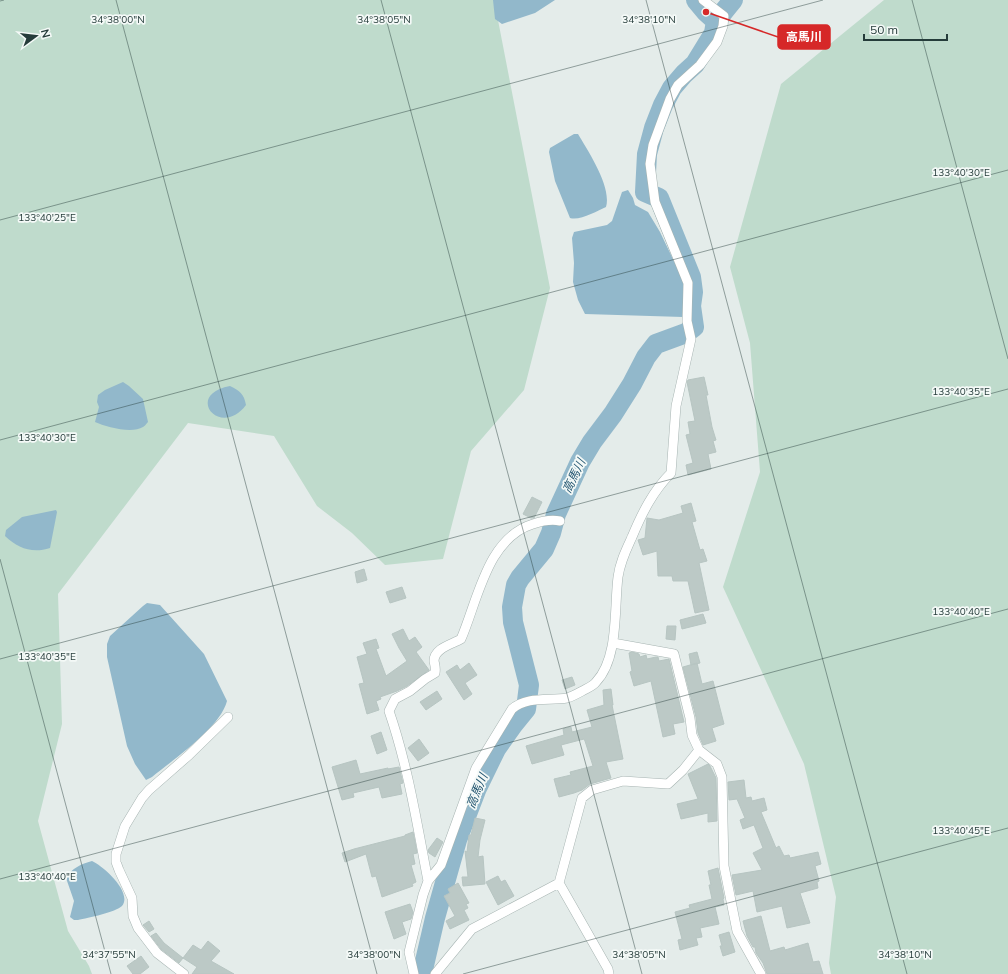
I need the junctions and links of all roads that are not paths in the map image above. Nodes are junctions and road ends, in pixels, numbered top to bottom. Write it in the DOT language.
graph roads {
  1 [pos="703,0"];
  2 [pos="560,521"];
  3 [pos="613,643"];
  4 [pos="228,717"];
  5 [pos="699,750"];
  6 [pos="428,881"];
  7 [pos="560,883"];
  8 [pos="184,974"];
  9 [pos="414,974"];
  10 [pos="435,974"];
  11 [pos="609,974"];
  12 [pos="761,974"];
  1 -- 3 [label="street"];
  2 -- 6 [label="street"];
  3 -- 5 [label="street"];
  3 -- 6 [label="street"];
  4 -- 8 [label="street"];
  5 -- 7 [label="street"];
  5 -- 12 [label="street"];
  6 -- 9 [label="street"];
  7 -- 10 [label="street"];
  7 -- 11 [label="street"];
}
